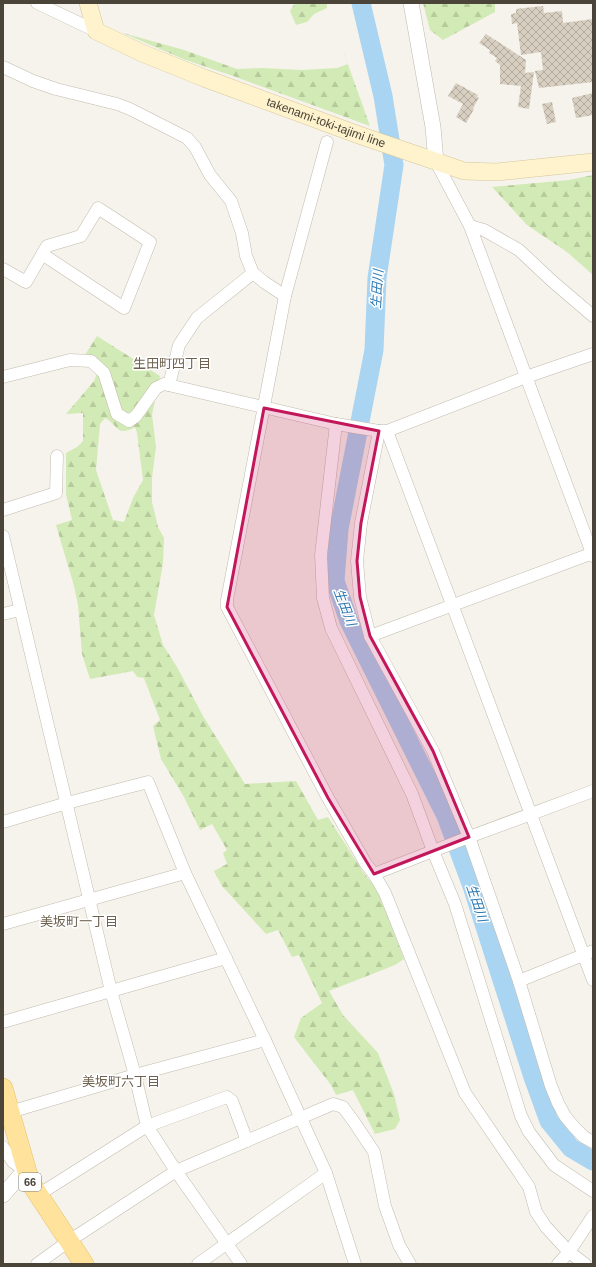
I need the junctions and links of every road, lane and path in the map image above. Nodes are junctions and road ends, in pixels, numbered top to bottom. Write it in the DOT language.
graph roads {
  1 [pos="37,3"];
  2 [pos="88,3"];
  3 [pos="411,3"];
  4 [pos="96,31"];
  5 [pos="3,67"];
  6 [pos="327,142"];
  7 [pos="436,162"];
  8 [pos="593,162"];
  9 [pos="470,226"];
  10 [pos="42,254"];
  11 [pos="3,269"];
  12 [pos="253,273"];
  13 [pos="285,296"];
  14 [pos="593,316"];
  15 [pos="593,354"];
  16 [pos="3,377"];
  17 [pos="526,377"];
  18 [pos="169,385"];
  19 [pos="264,408"];
  20 [pos="336,424"];
  21 [pos="383,431"];
  22 [pos="57,456"];
  23 [pos="3,510"];
  24 [pos="3,536"];
  25 [pos="593,554"];
  26 [pos="453,606"];
  27 [pos="20,610"];
  28 [pos="3,614"];
  29 [pos="370,636"];
  30 [pos="593,791"];
  31 [pos="67,803"];
  32 [pos="531,814"];
  33 [pos="3,822"];
  34 [pos="468,837"];
  35 [pos="433,851"];
  36 [pos="185,873"];
  37 [pos="374,874"];
  38 [pos="90,899"];
  39 [pos="3,924"];
  40 [pos="588,953"];
  41 [pos="226,958"];
  42 [pos="593,980"];
  43 [pos="520,981"];
  44 [pos="111,991"];
  45 [pos="3,1022"];
  46 [pos="265,1040"];
  47 [pos="135,1075"];
  48 [pos="3,1088"];
  49 [pos="6,1114"];
  50 [pos="301,1118"];
  51 [pos="147,1126"];
  52 [pos="247,1141"];
  53 [pos="593,1142"];
  54 [pos="3,1147"];
  55 [pos="25,1170"];
  56 [pos="176,1171"];
  57 [pos="326,1173"];
  58 [pos="593,1191"];
  59 [pos="3,1195"];
  60 [pos="38,1195"];
  61 [pos="593,1216"];
  62 [pos="69,1241"];
  63 [pos="227,1244"];
  64 [pos="568,1252"];
  65 [pos="37,1264"];
  66 [pos="84,1264"];
  67 [pos="198,1264"];
  68 [pos="241,1264"];
  69 [pos="354,1264"];
  70 [pos="410,1264"];
  71 [pos="558,1264"];
  72 [pos="585,1264"];
  1 -- 4 [label="street"];
  2 -- 4 [label="main road"];
  3 -- 7 [label="street"];
  4 -- 7 [label="main road, takenami-toki-tajimi line"];
  5 -- 12 [label="street"];
  6 -- 13 [label="street"];
  7 -- 8 [label="main road, takenami-toki-tajimi line"];
  7 -- 9 [label="street"];
  9 -- 14 [label="street"];
  9 -- 17 [label="street"];
  10 -- 10 [label="street"];
  10 -- 11 [label="street"];
  12 -- 13 [label="street"];
  12 -- 18 [label="street"];
  13 -- 19 [label="street"];
  15 -- 17 [label="street"];
  16 -- 18 [label="street"];
  17 -- 21 [label="street"];
  17 -- 25 [label="street"];
  18 -- 19 [label="street"];
  19 -- 20 [label="street"];
  19 -- 37 [label="street"];
  20 -- 21 [label="street"];
  20 -- 35 [label="street"];
  21 -- 26 [label="street"];
  21 -- 29 [label="street"];
  22 -- 23 [label="street"];
  24 -- 27 [label="street"];
  25 -- 26 [label="street"];
  26 -- 29 [label="street"];
  26 -- 32 [label="street"];
  27 -- 28 [label="street"];
  27 -- 31 [label="street"];
  29 -- 34 [label="street"];
  30 -- 32 [label="street"];
  31 -- 33 [label="street"];
  31 -- 36 [label="street"];
  31 -- 38 [label="street"];
  32 -- 34 [label="street"];
  32 -- 40 [label="street"];
  34 -- 35 [label="street"];
  34 -- 43 [label="street"];
  35 -- 37 [label="street"];
  35 -- 58 [label="street"];
  36 -- 38 [label="street"];
  36 -- 41 [label="street"];
  37 -- 64 [label="street"];
  38 -- 39 [label="street"];
  38 -- 44 [label="street"];
  40 -- 42 [label="street"];
  40 -- 43 [label="street"];
  41 -- 44 [label="street"];
  41 -- 46 [label="street"];
  43 -- 53 [label="street"];
  44 -- 45 [label="street"];
  44 -- 47 [label="street"];
  46 -- 47 [label="street"];
  46 -- 50 [label="street"];
  47 -- 49 [label="street"];
  47 -- 51 [label="street"];
  48 -- 49 [label="main road, 66"];
  49 -- 55 [label="main road, 66"];
  50 -- 52 [label="street"];
  50 -- 57 [label="street"];
  50 -- 70 [label="street"];
  51 -- 52 [label="street"];
  51 -- 56 [label="street"];
  51 -- 60 [label="street"];
  52 -- 56 [label="street"];
  54 -- 55 [label="street"];
  55 -- 59 [label="street"];
  55 -- 60 [label="main road, 66"];
  56 -- 62 [label="street"];
  56 -- 63 [label="street"];
  57 -- 63 [label="street"];
  57 -- 69 [label="street"];
  60 -- 62 [label="main road, 66"];
  61 -- 64 [label="street"];
  62 -- 65 [label="street"];
  62 -- 66 [label="main road, 66"];
  63 -- 67 [label="street"];
  63 -- 68 [label="street"];
  64 -- 71 [label="street"];
  64 -- 72 [label="street"];
}
